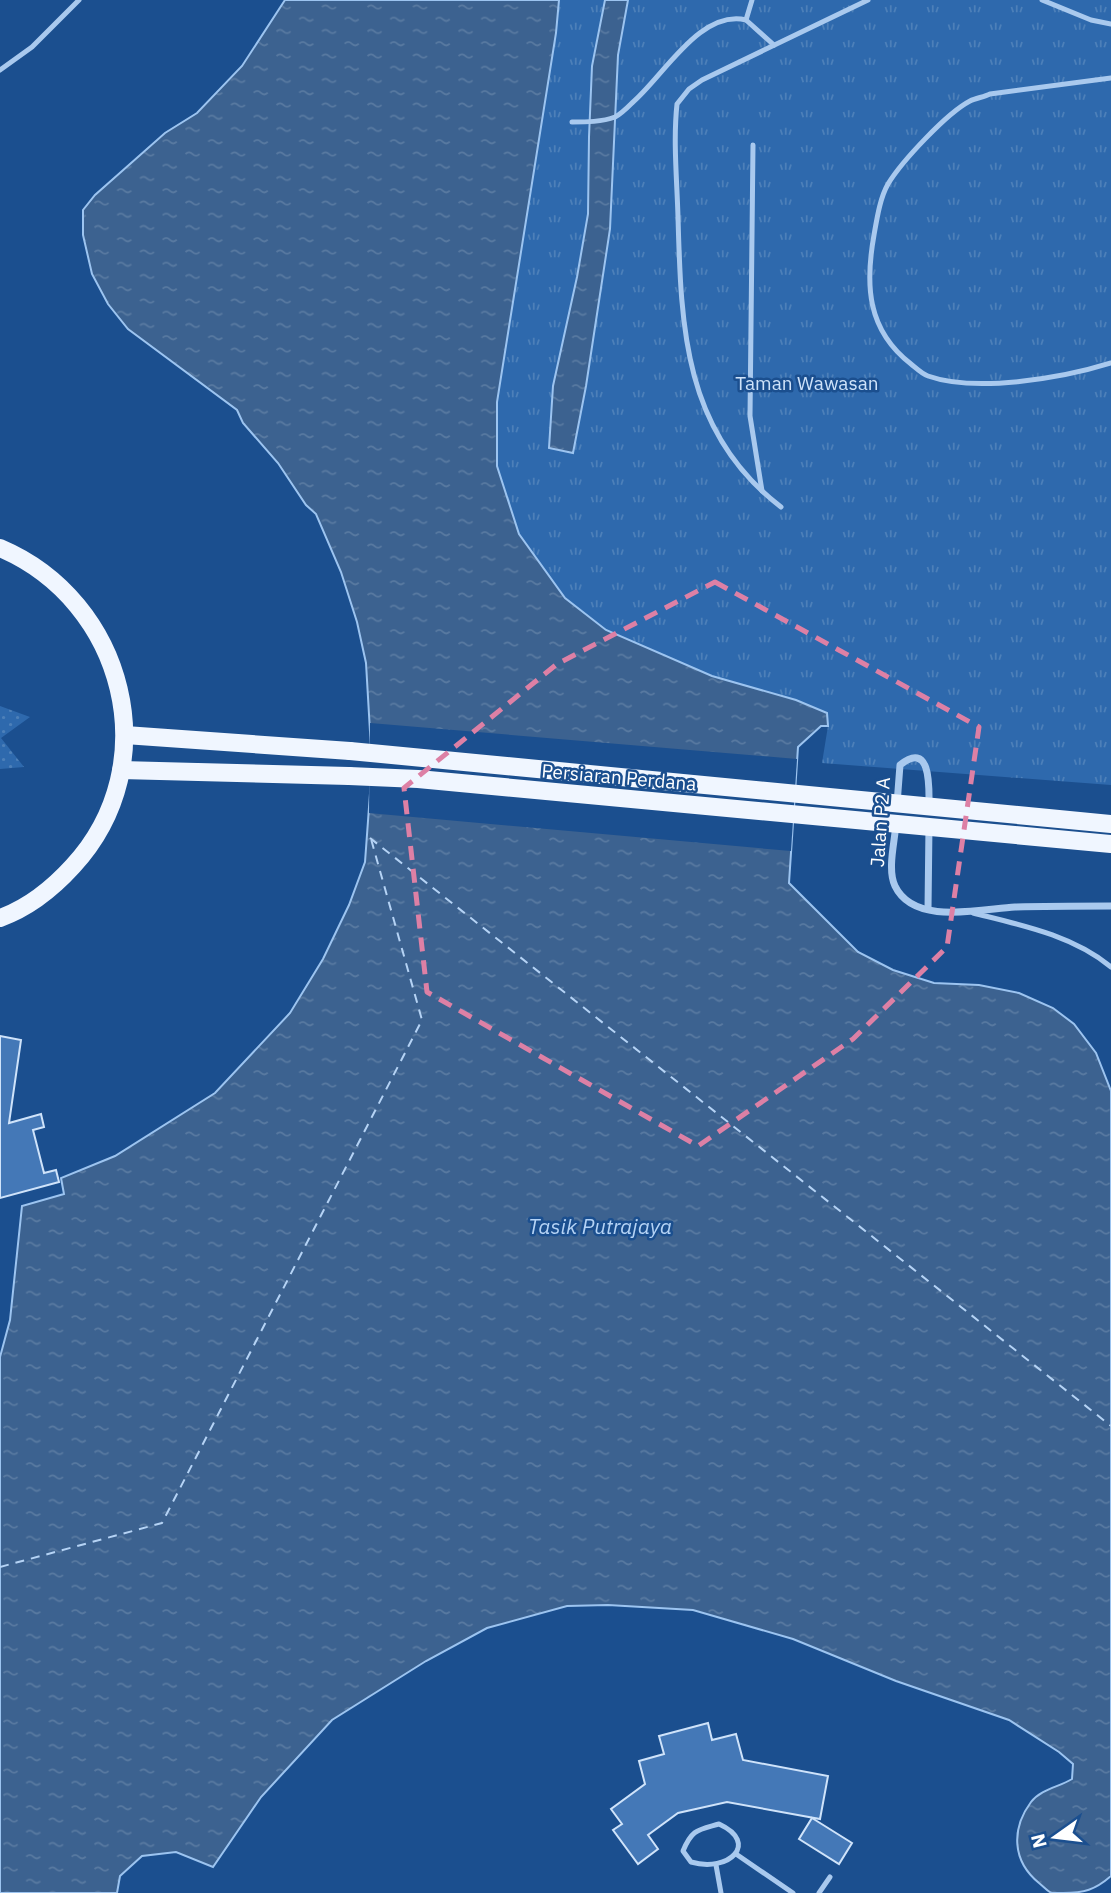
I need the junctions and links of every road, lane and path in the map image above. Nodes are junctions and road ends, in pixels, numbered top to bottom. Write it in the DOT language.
graph roads {
  1 [pos="79,0"];
  2 [pos="752,0"];
  3 [pos="868,0"];
  4 [pos="1042,0"];
  5 [pos="746,20"];
  6 [pos="1111,24"];
  7 [pos="774,46"];
  8 [pos="0,70"];
  9 [pos="1111,78"];
  10 [pos="572,122"];
  11 [pos="753,145"];
  12 [pos="1111,363"];
  13 [pos="762,493"];
  14 [pos="781,507"];
  15 [pos="0,548"];
  16 [pos="125,735"];
  17 [pos="121,770"];
  18 [pos="1111,824"];
  19 [pos="1111,844"];
  20 [pos="1111,906"];
  21 [pos="928,909"];
  22 [pos="967,912"];
  23 [pos="0,918"];
  24 [pos="1111,967"];
  25 [pos="736,1854"];
  26 [pos="716,1865"];
  27 [pos="830,1877"];
  28 [pos="721,1893"];
  29 [pos="793,1893"];
  30 [pos="818,1893"];
  1 -- 8 [label="lane"];
  2 -- 5 [label="lane"];
  3 -- 7 [label="lane"];
  4 -- 6 [label="lane"];
  5 -- 7 [label="lane"];
  5 -- 10 [label="lane"];
  7 -- 13 [label="lane"];
  9 -- 12 [label="lane"];
  11 -- 13 [label="lane"];
  13 -- 14 [label="lane"];
  15 -- 16 [label="main road"];
  16 -- 17 [label="main road"];
  16 -- 18 [label="main road, Persiaran Perdana, bridge"];
  17 -- 19 [label="main road, Persiaran Perdana, bridge"];
  17 -- 23 [label="main road"];
  20 -- 22 [label="street, Jalan P2 A"];
  21 -- 21 [label="street, Jalan P2 A"];
  21 -- 22 [label="street, Jalan P2 A"];
  22 -- 24 [label="lane"];
  25 -- 26 [label="lane"];
  25 -- 26 [label="lane"];
  25 -- 29 [label="lane"];
  26 -- 28 [label="lane"];
  27 -- 30 [label="lane"];
}
